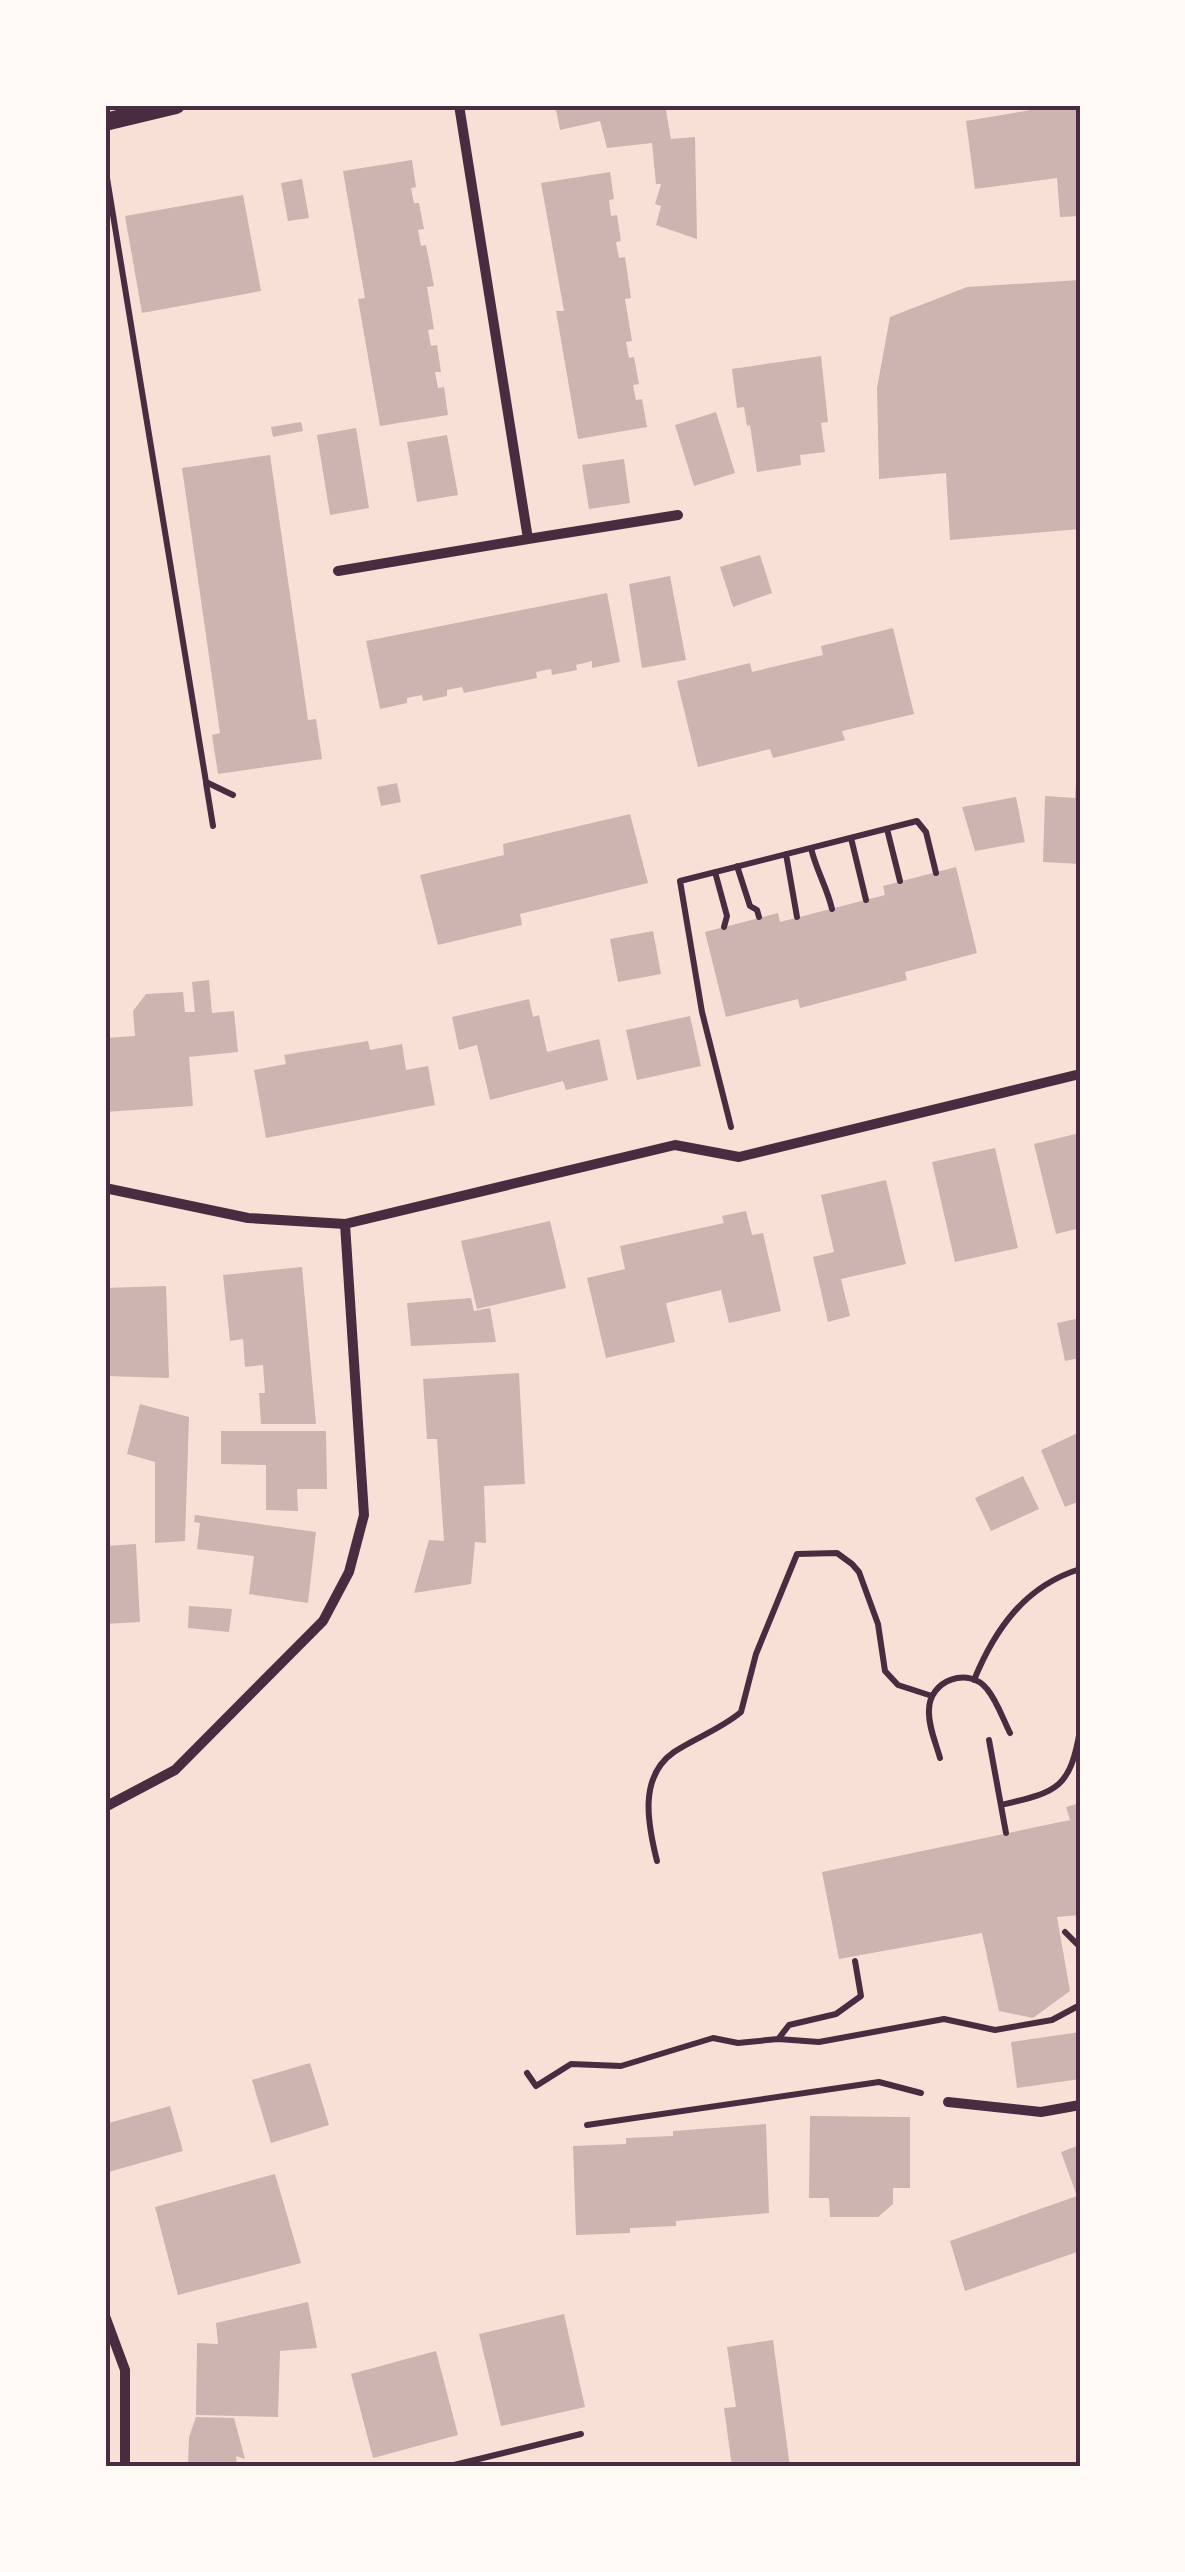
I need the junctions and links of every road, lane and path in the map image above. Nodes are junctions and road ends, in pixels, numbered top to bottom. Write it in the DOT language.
graph roads {
  1 [pos="176,105"];
  2 [pos="459,105"];
  3 [pos="105,122"];
  4 [pos="105,166"];
  5 [pos="678,515"];
  6 [pos="528,538"];
  7 [pos="338,571"];
  8 [pos="206,782"];
  9 [pos="233,795"];
  10 [pos="213,826"];
  11 [pos="887,828"];
  12 [pos="851,838"];
  13 [pos="811,848"];
  14 [pos="786,854"];
  15 [pos="737,866"];
  16 [pos="715,872"];
  17 [pos="936,872"];
  18 [pos="900,882"];
  19 [pos="866,900"];
  20 [pos="832,908"];
  21 [pos="759,917"];
  22 [pos="798,917"];
  23 [pos="724,927"];
  24 [pos="1080,1074"];
  25 [pos="739,1157"];
  26 [pos="105,1188"];
  27 [pos="344,1224"];
  28 [pos="1080,1570"];
  29 [pos="974,1680"];
  30 [pos="932,1696"];
  31 [pos="1080,1730"];
  32 [pos="1010,1733"];
  33 [pos="989,1740"];
  34 [pos="940,1758"];
  35 [pos="1001,1805"];
  36 [pos="105,1807"];
  37 [pos="1006,1833"];
  38 [pos="657,1861"];
  39 [pos="1065,1932"];
  40 [pos="1080,1947"];
  41 [pos="854,1961"];
  42 [pos="1080,2005"];
  43 [pos="778,2039"];
  44 [pos="526,2073"];
  45 [pos="948,2102"];
  46 [pos="1080,2105"];
  47 [pos="587,2125"];
  48 [pos="105,2316"];
  49 [pos="581,2434"];
  50 [pos="124,2467"];
  51 [pos="446,2467"];
  1 -- 3 [label="street"];
  2 -- 6 [label="street"];
  4 -- 8 [label="path"];
  5 -- 6 [label="street"];
  6 -- 7 [label="street"];
  8 -- 9 [label="path"];
  8 -- 10 [label="path"];
  11 -- 12 [label="path"];
  11 -- 17 [label="path"];
  11 -- 18 [label="path"];
  12 -- 13 [label="path"];
  12 -- 19 [label="path"];
  13 -- 14 [label="path"];
  13 -- 20 [label="path"];
  14 -- 15 [label="path"];
  14 -- 22 [label="path"];
  15 -- 16 [label="path"];
  15 -- 21 [label="path"];
  16 -- 23 [label="path"];
  16 -- 25 [label="path"];
  24 -- 25 [label="street"];
  25 -- 27 [label="street"];
  26 -- 27 [label="street"];
  27 -- 36 [label="street"];
  28 -- 29 [label="path"];
  29 -- 30 [label="path"];
  29 -- 32 [label="path"];
  30 -- 34 [label="path"];
  30 -- 38 [label="path"];
  31 -- 35 [label="path"];
  33 -- 35 [label="path"];
  35 -- 37 [label="path"];
  39 -- 40 [label="path"];
  41 -- 43 [label="path"];
  42 -- 43 [label="path"];
  43 -- 44 [label="path"];
  45 -- 46 [label="street"];
  45 -- 47 [label="path"];
  48 -- 50 [label="street"];
  49 -- 51 [label="path"];
}
